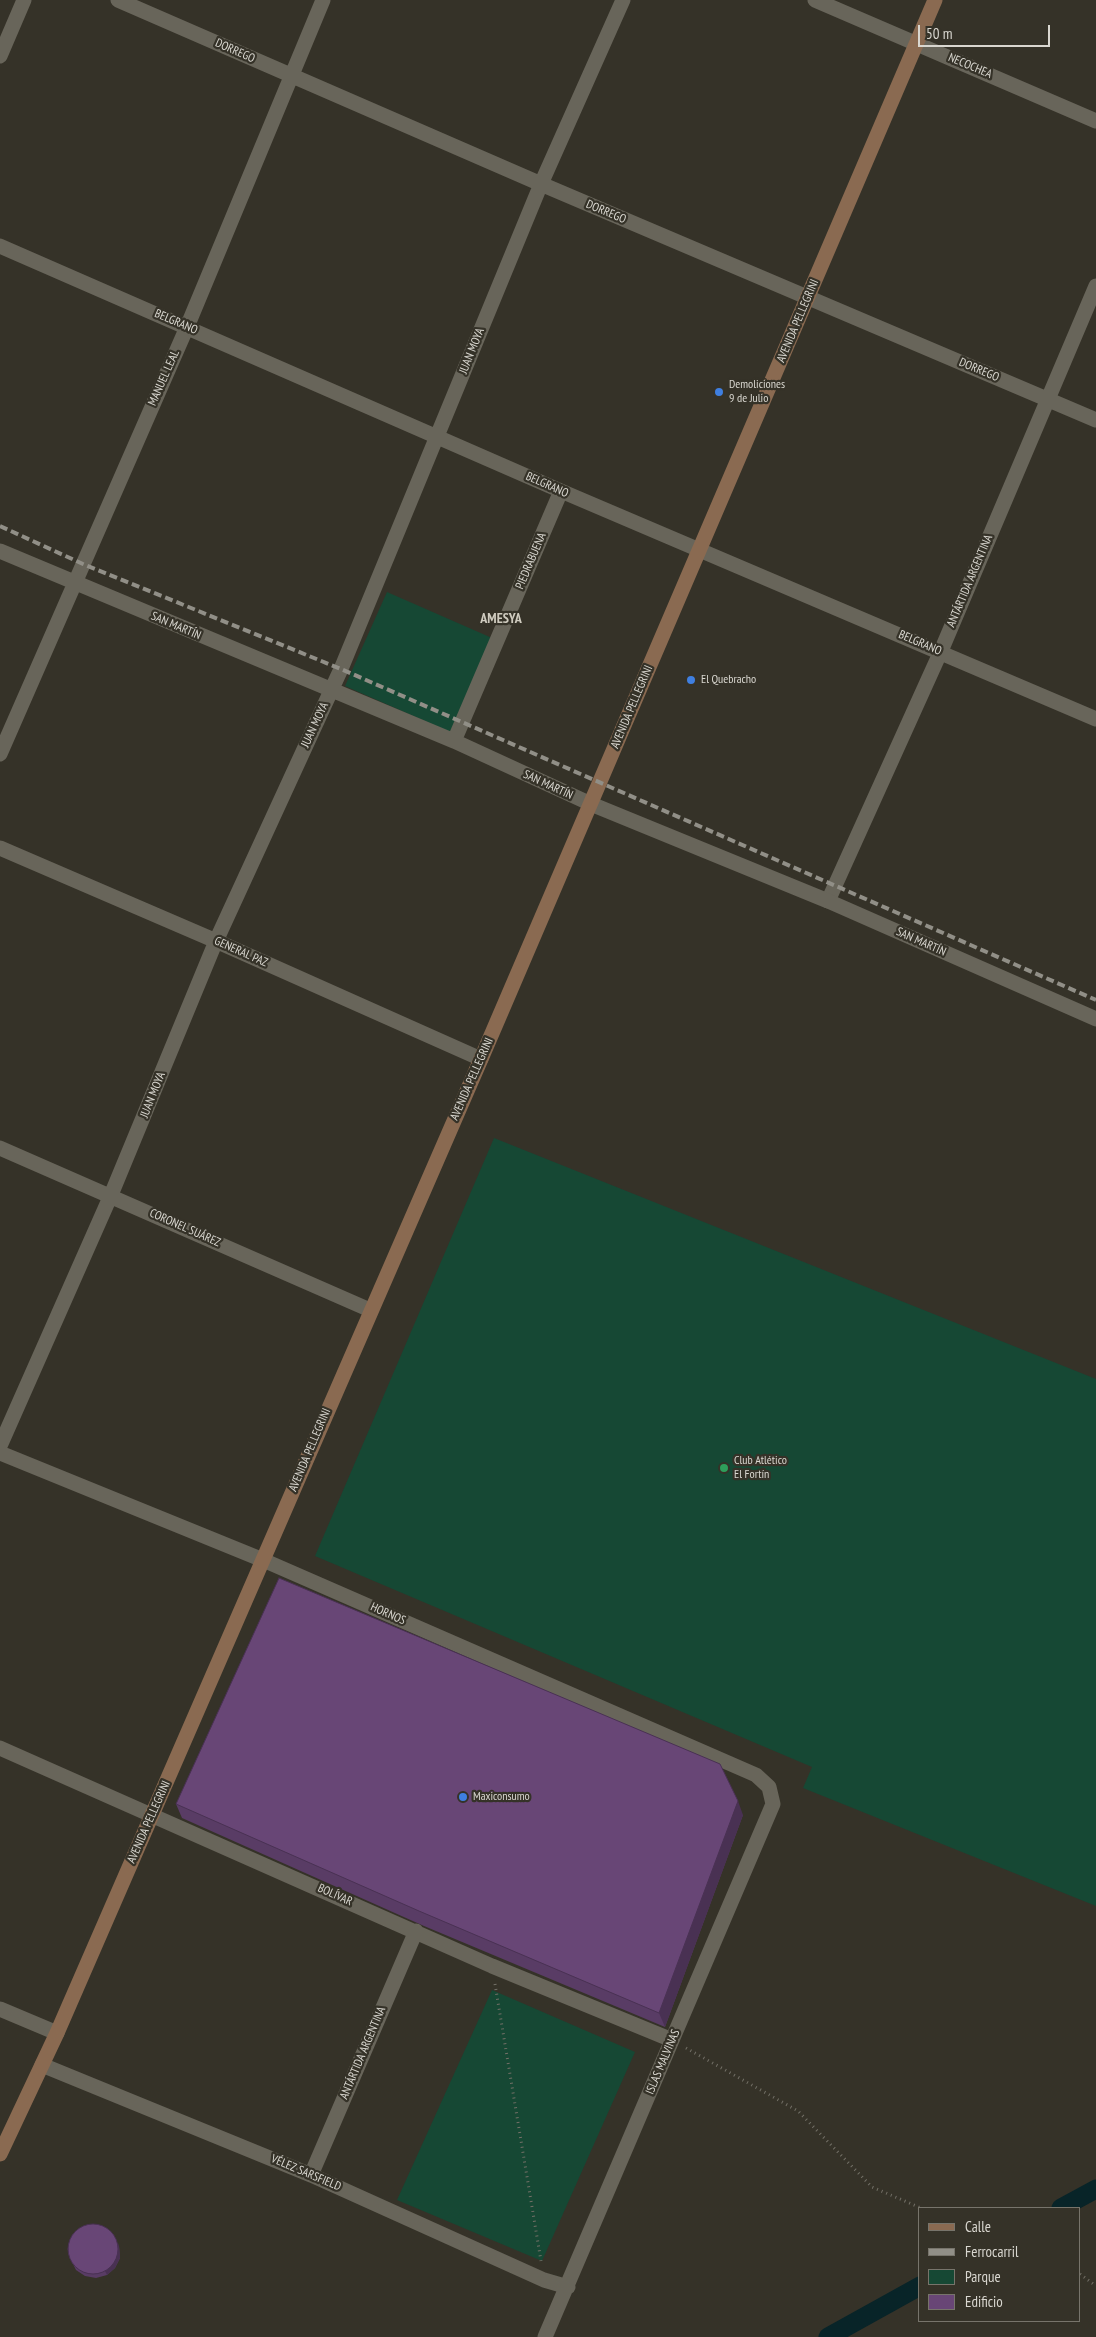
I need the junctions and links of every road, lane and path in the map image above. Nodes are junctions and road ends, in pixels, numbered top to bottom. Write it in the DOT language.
graph roads {
  1 [pos="24,0"];
  2 [pos="118,0"];
  3 [pos="323,0"];
  4 [pos="623,0"];
  5 [pos="815,0"];
  6 [pos="935,0"];
  7 [pos="917,43"];
  8 [pos="0,56"];
  9 [pos="292,76"];
  10 [pos="1096,121"];
  11 [pos="541,184"];
  12 [pos="0,246"];
  13 [pos="1096,286"];
  14 [pos="808,297"];
  15 [pos="187,326"];
  16 [pos="1048,399"];
  17 [pos="1096,420"];
  18 [pos="437,435"];
  19 [pos="561,491"];
  20 [pos="699,550"];
  21 [pos="0,551"];
  22 [pos="75,583"];
  23 [pos="941,652"];
  24 [pos="331,691"];
  25 [pos="1096,719"];
  26 [pos="454,741"];
  27 [pos="0,754"];
  28 [pos="591,804"];
  29 [pos="0,848"];
  30 [pos="828,901"];
  31 [pos="216,941"];
  32 [pos="1096,1019"];
  33 [pos="481,1059"];
  34 [pos="0,1148"];
  35 [pos="112,1195"];
  36 [pos="370,1310"];
  37 [pos="0,1446"];
  38 [pos="0,1454"];
  39 [pos="263,1560"];
  40 [pos="0,1748"];
  41 [pos="769,1787"];
  42 [pos="153,1814"];
  43 [pos="416,1931"];
  44 [pos="492,1966"];
  45 [pos="0,2010"];
  46 [pos="57,2033"];
  47 [pos="672,2040"];
  48 [pos="42,2065"];
  49 [pos="0,2154"];
  50 [pos="311,2175"];
  51 [pos="919,2207"];
  52 [pos="1081,2275"];
  53 [pos="544,2280"];
  54 [pos="1096,2286"];
  55 [pos="568,2287"];
  56 [pos="545,2337"];
  1 -- 8 [label="street"];
  2 -- 9 [label="street, DORREGO"];
  3 -- 9 [label="street, MANUEL LEAL"];
  4 -- 11 [label="street, JUAN MOYA"];
  5 -- 7 [label="street, NECOCHEA"];
  6 -- 7 [label="main road, AVENIDA PELLEGRINI"];
  7 -- 10 [label="street, NECOCHEA"];
  7 -- 14 [label="main road, AVENIDA PELLEGRINI"];
  9 -- 11 [label="street, DORREGO"];
  9 -- 15 [label="street, MANUEL LEAL"];
  11 -- 14 [label="street, DORREGO"];
  11 -- 18 [label="street, JUAN MOYA"];
  12 -- 15 [label="street, BELGRANO"];
  13 -- 16 [label="street, ANTÁRTIDA ARGENTINA"];
  14 -- 16 [label="street, DORREGO"];
  14 -- 20 [label="main road, AVENIDA PELLEGRINI"];
  15 -- 18 [label="street, BELGRANO"];
  15 -- 22 [label="street, MANUEL LEAL"];
  16 -- 17 [label="street, DORREGO"];
  16 -- 23 [label="street, ANTÁRTIDA ARGENTINA"];
  18 -- 19 [label="street, BELGRANO"];
  18 -- 24 [label="street, JUAN MOYA"];
  19 -- 20 [label="street, BELGRANO"];
  19 -- 26 [label="street, PIEDRABUENA"];
  20 -- 23 [label="street, BELGRANO"];
  20 -- 28 [label="main road, AVENIDA PELLEGRINI"];
  21 -- 22 [label="street, SAN MARTÍN"];
  22 -- 24 [label="street, SAN MARTÍN"];
  22 -- 27 [label="street, MANUEL LEAL"];
  23 -- 25 [label="street, BELGRANO"];
  23 -- 30 [label="street, ANTÁRTIDA ARGENTINA"];
  24 -- 26 [label="street, SAN MARTÍN"];
  24 -- 31 [label="street, JUAN MOYA"];
  26 -- 28 [label="street, SAN MARTÍN"];
  28 -- 30 [label="street, SAN MARTÍN"];
  28 -- 33 [label="main road, AVENIDA PELLEGRINI"];
  29 -- 31 [label="street, GENERAL PAZ"];
  30 -- 32 [label="street, SAN MARTÍN"];
  31 -- 33 [label="street, GENERAL PAZ"];
  31 -- 35 [label="street, JUAN MOYA"];
  33 -- 36 [label="main road, AVENIDA PELLEGRINI"];
  34 -- 35 [label="street, CORONEL SUÁREZ"];
  35 -- 36 [label="street, CORONEL SUÁREZ"];
  35 -- 37 [label="street, JUAN MOYA"];
  36 -- 39 [label="main road, AVENIDA PELLEGRINI"];
  38 -- 39 [label="street, HORNOS"];
  39 -- 41 [label="street, HORNOS"];
  39 -- 42 [label="main road, AVENIDA PELLEGRINI"];
  40 -- 42 [label="street, BOLÍVAR"];
  41 -- 47 [label="street, ISLAS MALVINAS"];
  42 -- 43 [label="street, BOLÍVAR"];
  42 -- 46 [label="main road, AVENIDA PELLEGRINI"];
  43 -- 44 [label="street, BOLÍVAR"];
  43 -- 50 [label="street, ANTÁRTIDA ARGENTINA"];
  44 -- 47 [label="street, BOLÍVAR"];
  44 -- 53 [label="path"];
  45 -- 46 [label="street"];
  46 -- 48 [label="main road, AVENIDA PELLEGRINI"];
  47 -- 51 [label="path"];
  47 -- 55 [label="street, ISLAS MALVINAS"];
  48 -- 49 [label="main road, AVENIDA PELLEGRINI"];
  48 -- 50 [label="street, VÉLEZ SARSFIELD"];
  50 -- 53 [label="street, VÉLEZ SARSFIELD"];
  52 -- 54 [label="path"];
  53 -- 55 [label="street, VÉLEZ SARSFIELD"];
  55 -- 56 [label="street, ISLAS MALVINAS"];
}
